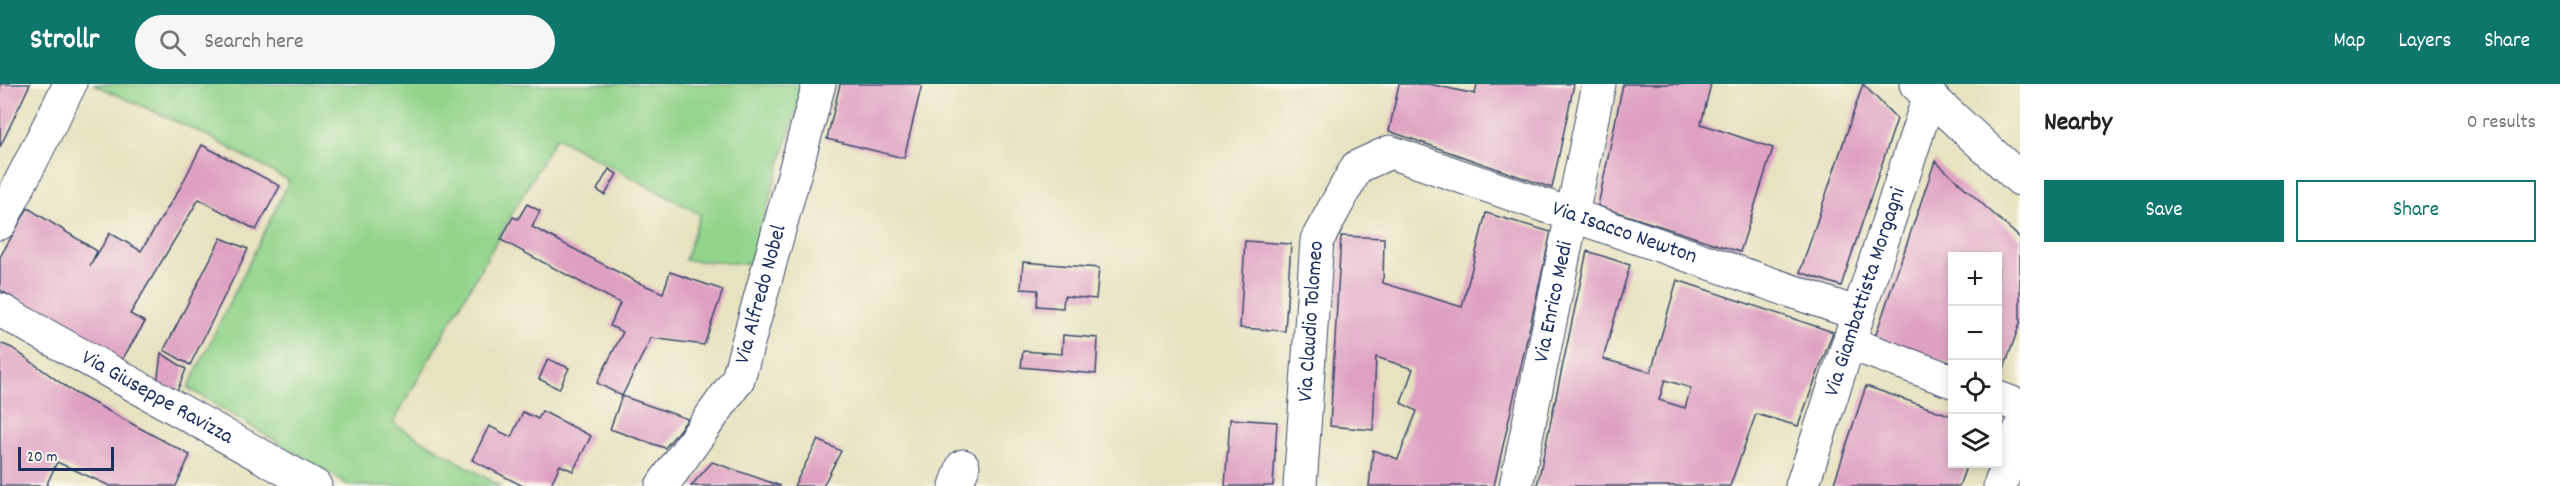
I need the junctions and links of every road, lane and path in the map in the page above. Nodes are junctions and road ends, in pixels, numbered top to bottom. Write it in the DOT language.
graph roads {
  1 [pos="70,84"];
  2 [pos="819,84"];
  3 [pos="1599,84"];
  4 [pos="1923,91"];
  5 [pos="1390,152"];
  6 [pos="2020,179"];
  7 [pos="1572,215"];
  8 [pos="0,223"];
  9 [pos="0,310"];
  10 [pos="1854,329"];
  11 [pos="1948,378"];
  12 [pos="2002,399"];
  13 [pos="2020,406"];
  14 [pos="2018,445"];
  15 [pos="315,486"];
  16 [pos="662,486"];
  17 [pos="1300,486"];
  18 [pos="1516,486"];
  19 [pos="1802,486"];
  20 [pos="2000,486"];
  1 -- 8 [label="street"];
  2 -- 16 [label="street, Via Alfredo Nobel"];
  3 -- 7 [label="street, Via Enrico Medi"];
  4 -- 6 [label="street"];
  4 -- 10 [label="street, Via Giambattista Morgagni"];
  5 -- 7 [label="street, Via Isacco Newton"];
  5 -- 17 [label="street, Via Claudio Tolomeo"];
  7 -- 10 [label="street, Via Isacco Newton"];
  7 -- 18 [label="street, Via Enrico Medi"];
  9 -- 15 [label="street, Via Giuseppe Ravizza"];
  10 -- 11 [label="street, Via Isacco Newton"];
  10 -- 19 [label="street, Via Giambattista Morgagni"];
  12 -- 13 [label="street"];
  14 -- 20 [label="street"];
}
